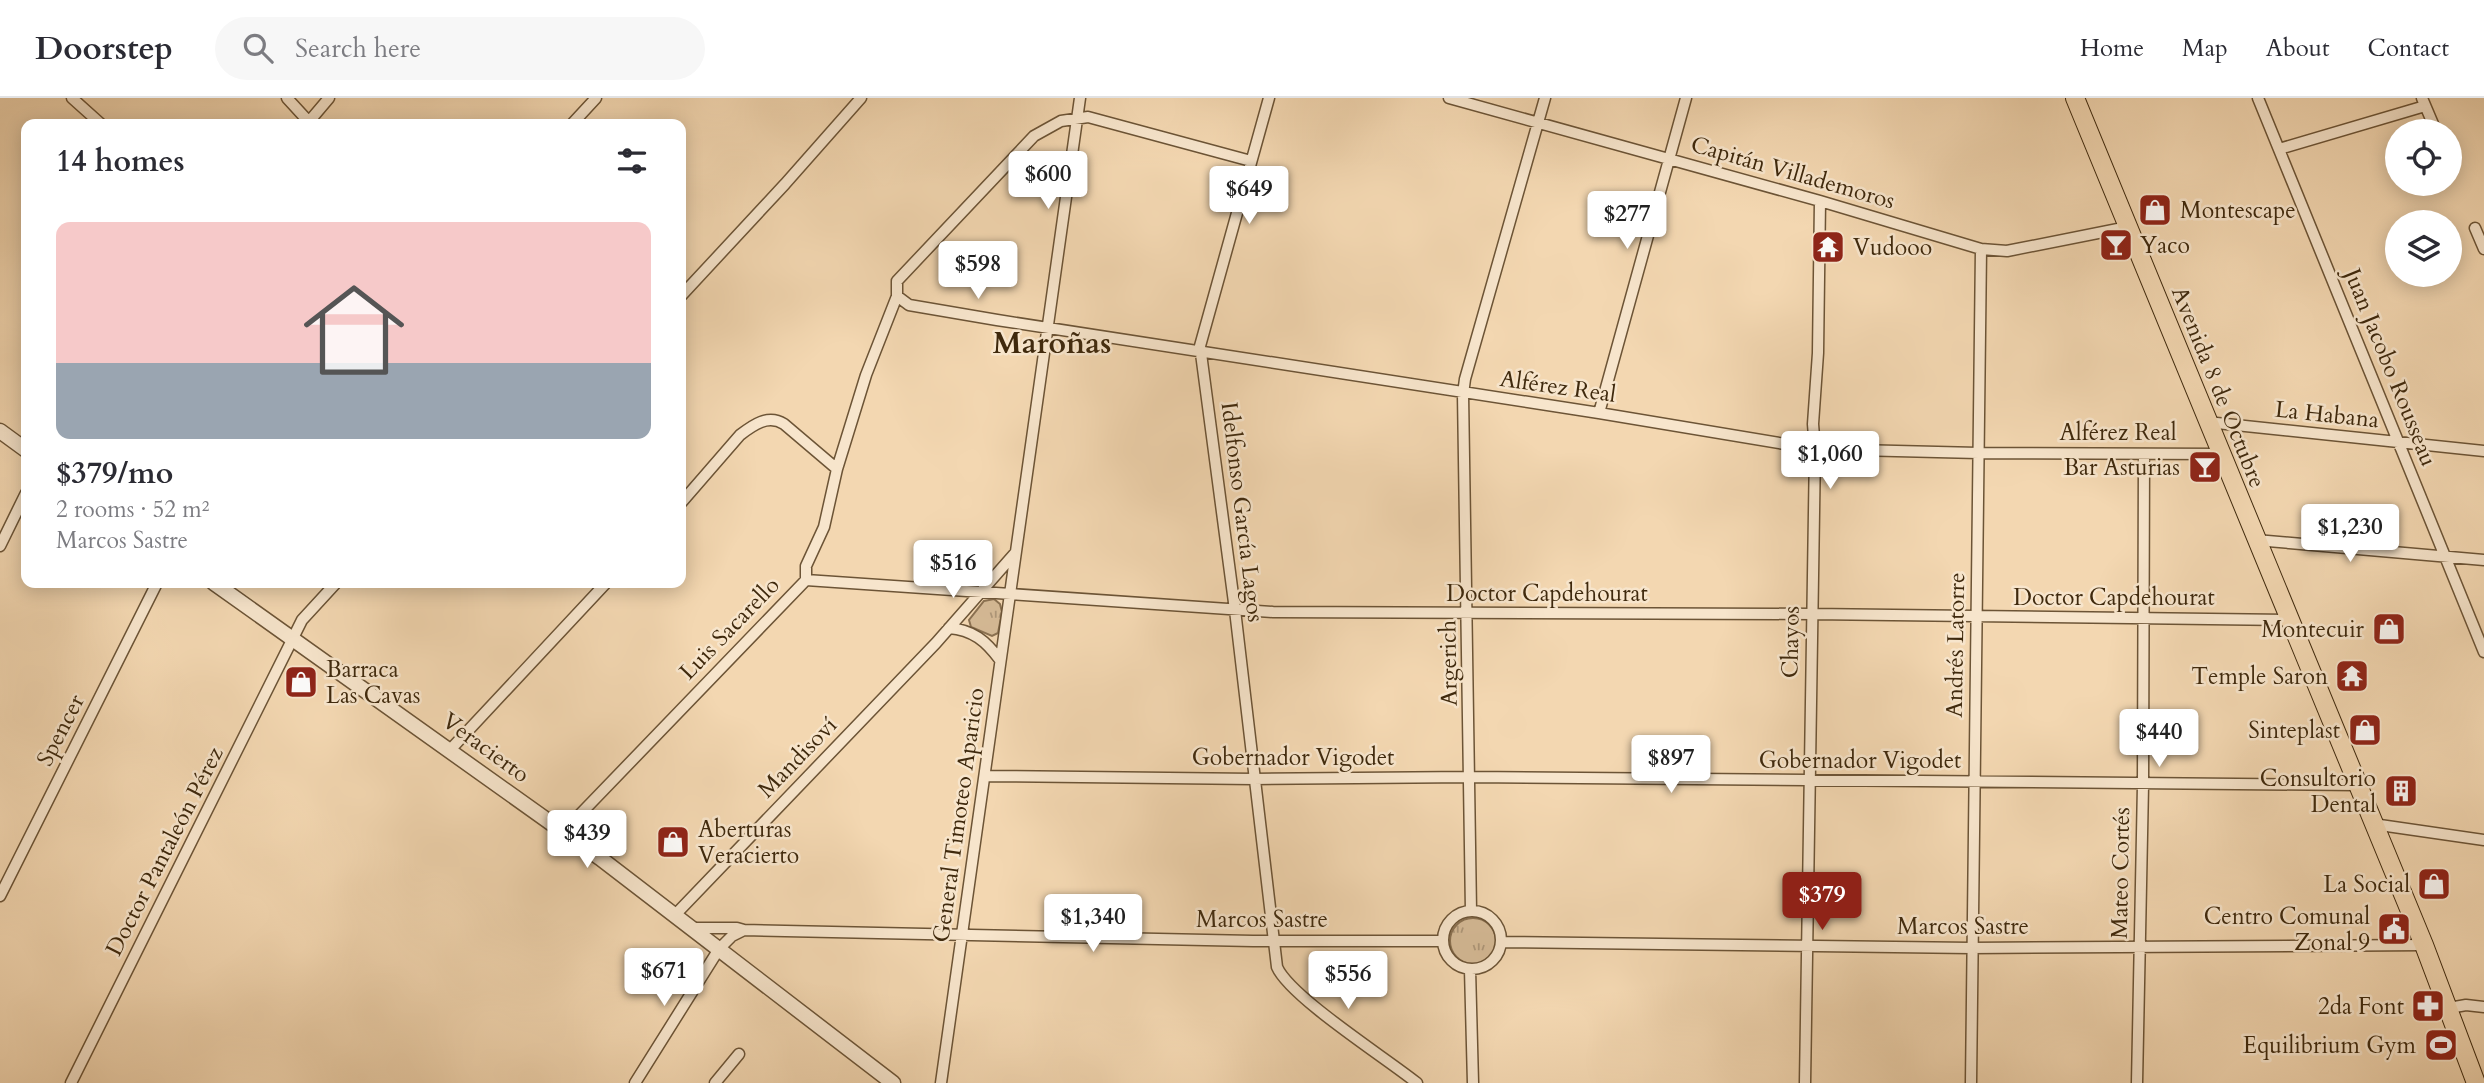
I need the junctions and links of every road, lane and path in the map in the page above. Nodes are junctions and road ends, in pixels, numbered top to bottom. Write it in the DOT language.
graph roads {
  1 [pos="287,98"];
  2 [pos="329,98"];
  3 [pos="596,98"];
  4 [pos="862,98"];
  5 [pos="1080,98"];
  6 [pos="1269,98"];
  7 [pos="1449,98"];
  8 [pos="1545,98"];
  9 [pos="1686,98"];
  10 [pos="2075,98"];
  11 [pos="2258,98"];
  12 [pos="75,99"];
  13 [pos="2424,102"];
  14 [pos="1077,118"];
  15 [pos="96,119"];
  16 [pos="305,119"];
  17 [pos="311,119"];
  18 [pos="577,119"];
  19 [pos="2431,119"];
  20 [pos="1538,122"];
  21 [pos="2279,149"];
  22 [pos="1668,158"];
  23 [pos="1251,161"];
  24 [pos="1820,201"];
  25 [pos="2128,227"];
  26 [pos="2475,228"];
  27 [pos="1981,249"];
  28 [pos="2484,249"];
  29 [pos="686,291"];
  30 [pos="897,296"];
  31 [pos="1047,328"];
  32 [pos="1201,352"];
  33 [pos="1463,394"];
  34 [pos="1599,413"];
  35 [pos="2207,422"];
  36 [pos="0,431"];
  37 [pos="2399,442"];
  38 [pos="21,446"];
  39 [pos="1815,449"];
  40 [pos="2484,451"];
  41 [pos="1978,453"];
  42 [pos="2144,454"];
  43 [pos="2220,454"];
  44 [pos="838,470"];
  45 [pos="686,497"];
  46 [pos="21,503"];
  47 [pos="2256,540"];
  48 [pos="0,546"];
  49 [pos="1016,552"];
  50 [pos="2447,556"];
  51 [pos="2484,560"];
  52 [pos="806,580"];
  53 [pos="154,588"];
  54 [pos="221,588"];
  55 [pos="331,588"];
  56 [pos="601,588"];
  57 [pos="980,593"];
  58 [pos="1010,594"];
  59 [pos="1235,610"];
  60 [pos="1468,614"];
  61 [pos="1812,614"];
  62 [pos="1976,617"];
  63 [pos="2144,619"];
  64 [pos="2289,620"];
  65 [pos="949,628"];
  66 [pos="294,639"];
  67 [pos="2484,652"];
  68 [pos="1000,660"];
  69 [pos="450,750"];
  70 [pos="986,776"];
  71 [pos="1470,777"];
  72 [pos="1254,779"];
  73 [pos="1809,781"];
  74 [pos="1975,782"];
  75 [pos="2143,785"];
  76 [pos="2356,785"];
  77 [pos="2373,824"];
  78 [pos="564,831"];
  79 [pos="2484,840"];
  80 [pos="0,896"];
  81 [pos="1471,911"];
  82 [pos="675,915"];
  83 [pos="693,929"];
  84 [pos="744,930"];
  85 [pos="963,936"];
  86 [pos="1275,940"];
  87 [pos="1443,940"];
  88 [pos="1502,942"];
  89 [pos="2424,945"];
  90 [pos="1806,946"];
  91 [pos="1971,948"];
  92 [pos="2140,948"];
  93 [pos="719,949"];
  94 [pos="1470,970"];
  95 [pos="2484,1007"];
  96 [pos="2449,1008"];
  97 [pos="738,1054"];
  98 [pos="71,1083"];
  99 [pos="635,1083"];
  100 [pos="715,1083"];
  101 [pos="893,1083"];
  102 [pos="941,1083"];
  103 [pos="1417,1083"];
  104 [pos="1473,1083"];
  105 [pos="1805,1083"];
  106 [pos="1971,1083"];
  107 [pos="2137,1083"];
  108 [pos="2476,1083"];
  1 -- 16 [label="street"];
  2 -- 17 [label="street"];
  3 -- 18 [label="street"];
  4 -- 29 [label="street"];
  5 -- 14 [label="street, General Timoteo Aparicio"];
  6 -- 23 [label="street, Idelfonso García Lagos"];
  7 -- 20 [label="street, Capitán Villademoros"];
  8 -- 20 [label="street, Argerich"];
  9 -- 22 [label="street"];
  10 -- 25 [label="main road, Avenida 8 de Octubre"];
  11 -- 21 [label="street, Juan Jacobo Rousseau"];
  12 -- 15 [label="street"];
  13 -- 19 [label="street"];
  13 -- 21 [label="street"];
  14 -- 23 [label="street"];
  14 -- 30 [label="street, Luis Sacarello"];
  14 -- 31 [label="street, General Timoteo Aparicio"];
  20 -- 22 [label="street, Capitán Villademoros"];
  20 -- 33 [label="street, Argerich"];
  21 -- 37 [label="street, Juan Jacobo Rousseau"];
  22 -- 24 [label="street, Capitán Villademoros"];
  22 -- 34 [label="street"];
  23 -- 32 [label="street, Idelfonso García Lagos"];
  24 -- 27 [label="street, Capitán Villademoros"];
  24 -- 39 [label="street, Chayos"];
  25 -- 27 [label="street, Capitán Villademoros"];
  25 -- 35 [label="main road, Avenida 8 de Octubre"];
  26 -- 28 [label="street"];
  27 -- 41 [label="street, Andrés Latorre"];
  30 -- 31 [label="street, Alférez Real"];
  30 -- 44 [label="street, Luis Sacarello"];
  31 -- 32 [label="street, Alférez Real"];
  31 -- 49 [label="street, General Timoteo Aparicio"];
  32 -- 33 [label="street, Alférez Real"];
  32 -- 59 [label="street, Idelfonso García Lagos"];
  33 -- 34 [label="street, Alférez Real"];
  33 -- 60 [label="street, Argerich"];
  34 -- 39 [label="street, Alférez Real"];
  35 -- 37 [label="street, La Habana"];
  35 -- 43 [label="main road, Avenida 8 de Octubre"];
  36 -- 38 [label="street"];
  37 -- 40 [label="street, La Habana"];
  37 -- 50 [label="street, Juan Jacobo Rousseau"];
  39 -- 41 [label="street, Alférez Real"];
  39 -- 61 [label="street, Chayos"];
  41 -- 42 [label="street, Alférez Real"];
  41 -- 62 [label="street, Andrés Latorre"];
  42 -- 43 [label="street, Alférez Real"];
  42 -- 63 [label="street, Mateo Cortés"];
  43 -- 47 [label="main road, Avenida 8 de Octubre"];
  44 -- 45 [label="street"];
  44 -- 52 [label="street, Luis Sacarello"];
  46 -- 48 [label="street"];
  47 -- 50 [label="street"];
  47 -- 64 [label="main road, Avenida 8 de Octubre"];
  49 -- 57 [label="street"];
  49 -- 58 [label="street, General Timoteo Aparicio"];
  50 -- 51 [label="street"];
  50 -- 67 [label="street, Juan Jacobo Rousseau"];
  52 -- 57 [label="street, Doctor Capdehourat"];
  52 -- 78 [label="street, Luis Sacarello"];
  53 -- 80 [label="street, Spencer"];
  54 -- 66 [label="street, Veracierto"];
  55 -- 66 [label="street"];
  56 -- 69 [label="street"];
  57 -- 58 [label="street, Doctor Capdehourat"];
  57 -- 65 [label="street, Mandisoví"];
  58 -- 59 [label="street, Doctor Capdehourat"];
  58 -- 68 [label="street, General Timoteo Aparicio"];
  59 -- 60 [label="street, Doctor Capdehourat"];
  59 -- 72 [label="street, Idelfonso García Lagos"];
  60 -- 61 [label="street, Doctor Capdehourat"];
  60 -- 71 [label="street, Argerich"];
  61 -- 62 [label="street, Doctor Capdehourat"];
  61 -- 73 [label="street, Chayos"];
  62 -- 63 [label="street, Doctor Capdehourat"];
  62 -- 74 [label="street, Andrés Latorre"];
  63 -- 64 [label="street, Doctor Capdehourat"];
  63 -- 75 [label="street, Mateo Cortés"];
  64 -- 76 [label="main road, Avenida 8 de Octubre"];
  65 -- 68 [label="street"];
  65 -- 82 [label="street, Mandisoví"];
  66 -- 69 [label="street, Veracierto"];
  66 -- 98 [label="street, Doctor Pantaleón Pérez"];
  68 -- 70 [label="street, General Timoteo Aparicio"];
  69 -- 78 [label="street, Veracierto"];
  70 -- 72 [label="street, Gobernador Vigodet"];
  70 -- 85 [label="street, General Timoteo Aparicio"];
  71 -- 72 [label="street, Gobernador Vigodet"];
  71 -- 73 [label="street, Gobernador Vigodet"];
  71 -- 81 [label="street, Argerich"];
  72 -- 86 [label="street, Idelfonso García Lagos"];
  73 -- 74 [label="street, Gobernador Vigodet"];
  73 -- 90 [label="street, Chayos"];
  74 -- 75 [label="street, Gobernador Vigodet"];
  74 -- 91 [label="street, Andrés Latorre"];
  75 -- 76 [label="street, Gobernador Vigodet"];
  75 -- 92 [label="street, Mateo Cortés"];
  76 -- 77 [label="main road, Avenida 8 de Octubre"];
  77 -- 79 [label="street"];
  77 -- 89 [label="main road, Avenida 8 de Octubre"];
  78 -- 82 [label="street, Veracierto"];
  81 -- 87 [label="street"];
  81 -- 88 [label="street"];
  82 -- 83 [label="street, Veracierto"];
  83 -- 84 [label="street, Marcos Sastre"];
  83 -- 93 [label="street, Veracierto"];
  84 -- 85 [label="street, Marcos Sastre"];
  84 -- 93 [label="street"];
  85 -- 86 [label="street, Marcos Sastre"];
  85 -- 102 [label="street, General Timoteo Aparicio"];
  86 -- 87 [label="street, Marcos Sastre"];
  86 -- 103 [label="street, Idelfonso García Lagos"];
  87 -- 94 [label="street"];
  88 -- 90 [label="street, Marcos Sastre"];
  88 -- 94 [label="street"];
  89 -- 92 [label="street, Marcos Sastre"];
  89 -- 96 [label="main road, Avenida 8 de Octubre"];
  90 -- 91 [label="street, Marcos Sastre"];
  90 -- 105 [label="street, Chayos"];
  91 -- 92 [label="street, Marcos Sastre"];
  91 -- 106 [label="street, Andrés Latorre"];
  92 -- 107 [label="street, Mateo Cortés"];
  93 -- 99 [label="street"];
  93 -- 101 [label="street, Veracierto"];
  94 -- 104 [label="street"];
  95 -- 96 [label="street"];
  96 -- 108 [label="main road, Avenida 8 de Octubre"];
  97 -- 100 [label="street"];
}
